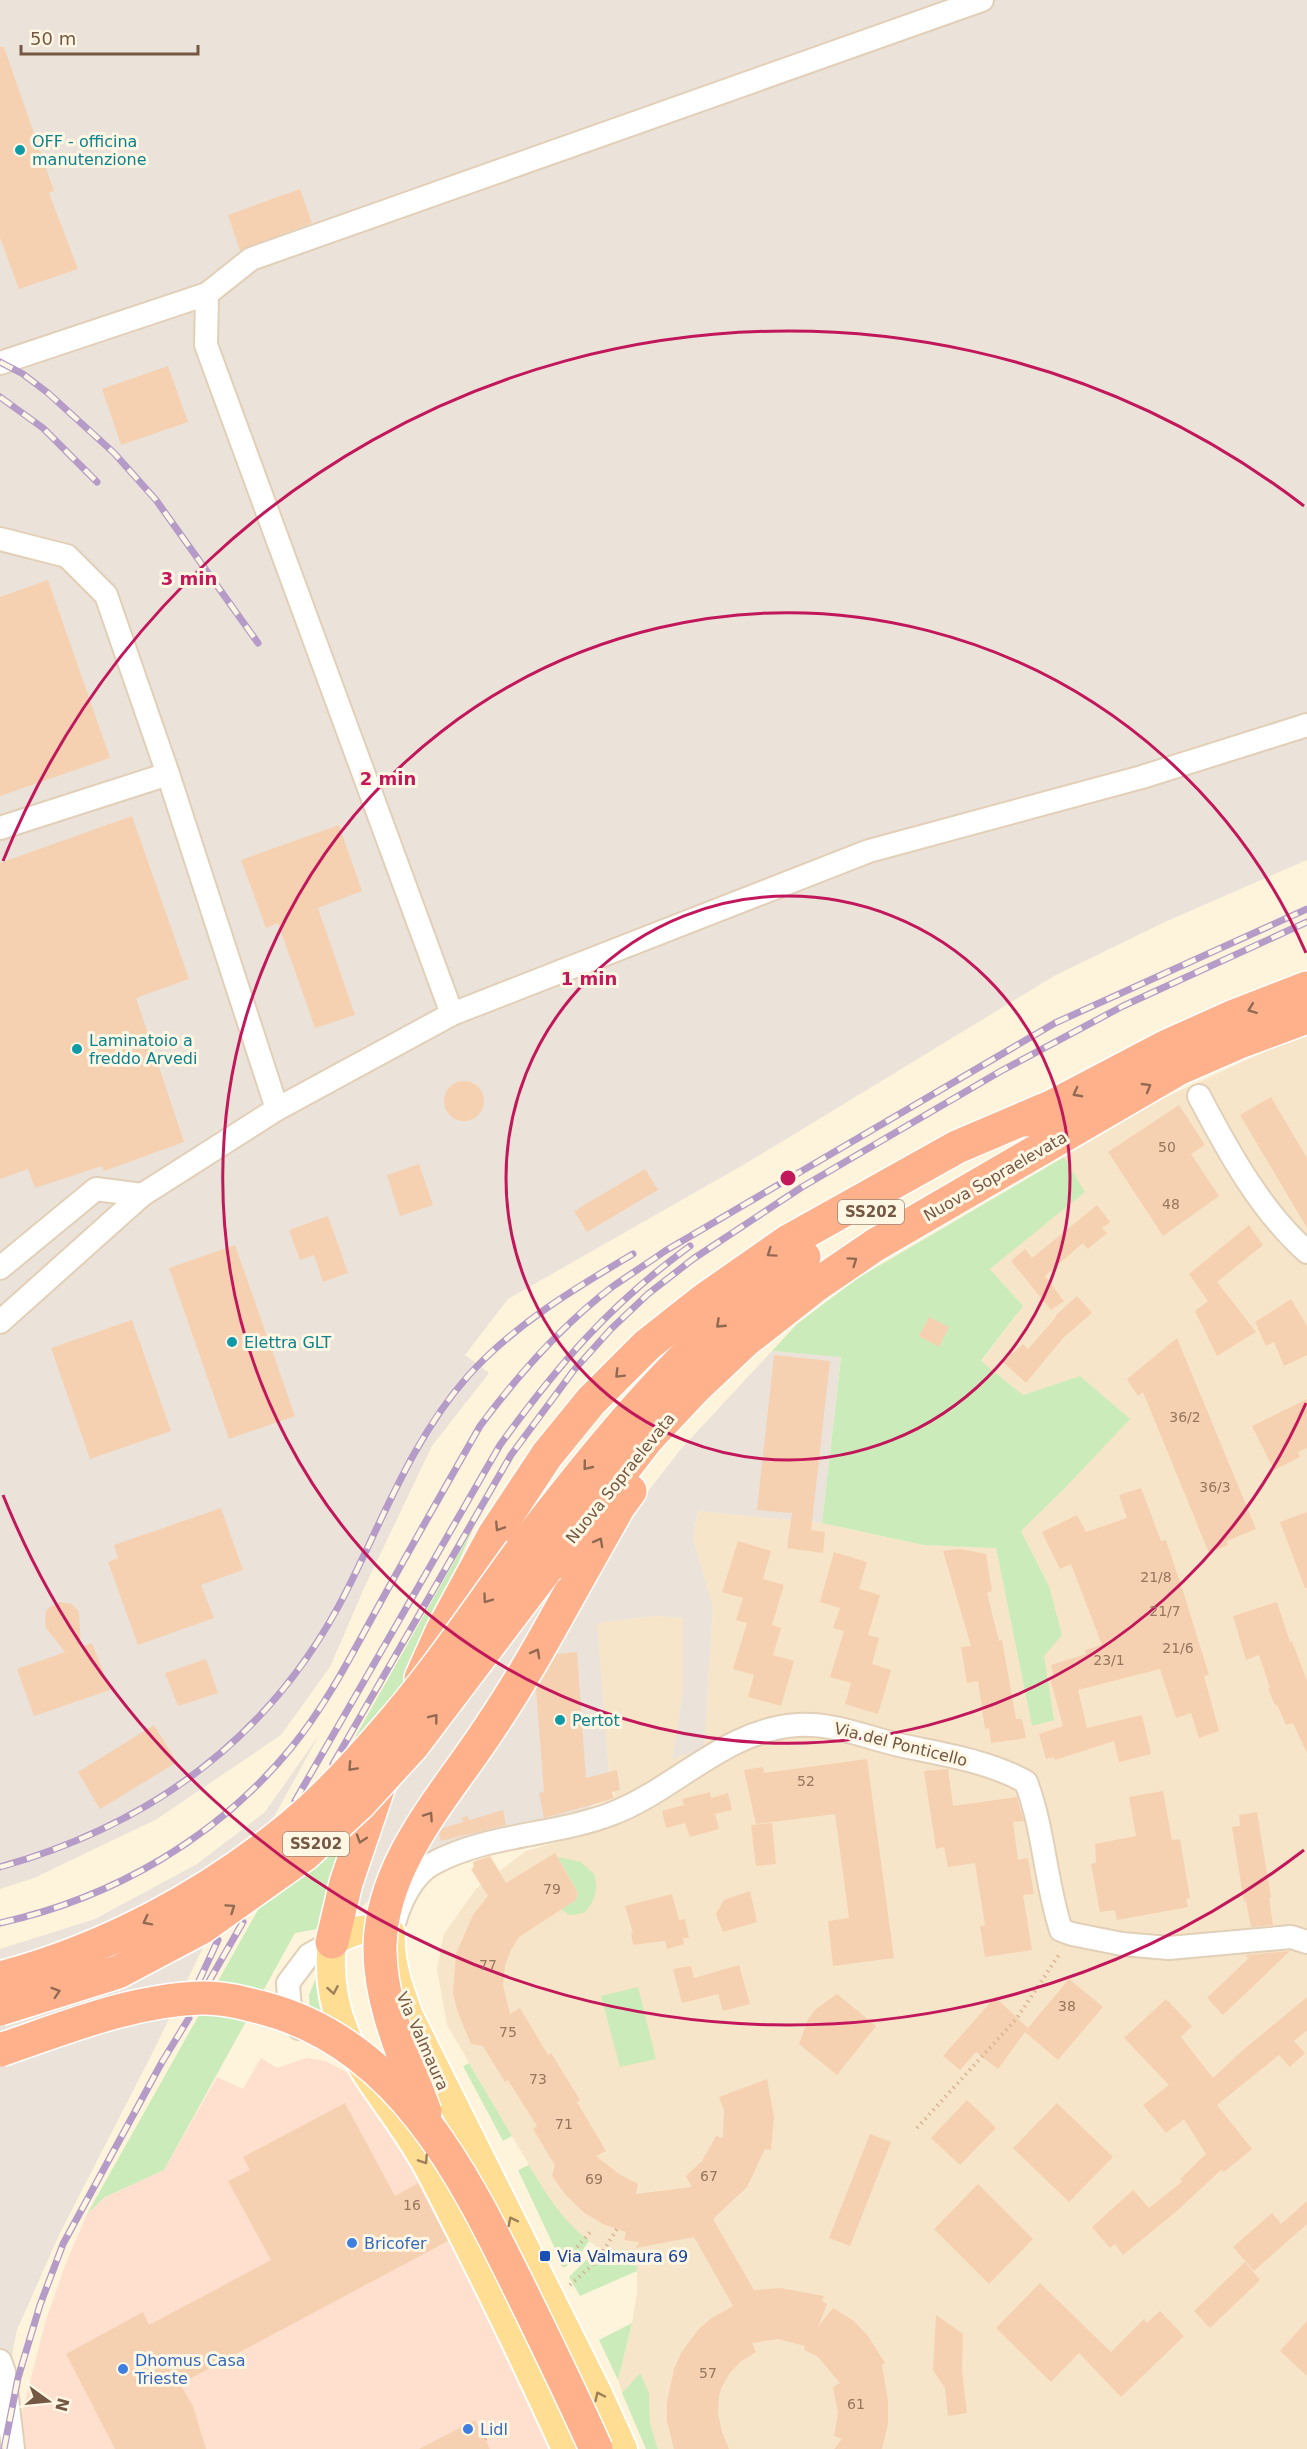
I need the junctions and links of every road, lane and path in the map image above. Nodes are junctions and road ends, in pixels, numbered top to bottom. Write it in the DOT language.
graph roads {
  1 [pos="982,0"];
  2 [pos="207,294"];
  3 [pos="0,363"];
  4 [pos="0,539"];
  5 [pos="1307,725"];
  6 [pos="168,774"];
  7 [pos="0,828"];
  8 [pos="1307,988"];
  9 [pos="452,1014"];
  10 [pos="1307,1017"];
  11 [pos="1198,1096"];
  12 [pos="277,1109"];
  13 [pos="1046,1109"];
  14 [pos="142,1195"];
  15 [pos="1307,1252"];
  16 [pos="0,1268"];
  17 [pos="815,1286"];
  18 [pos="0,1322"];
  19 [pos="534,1560"];
  20 [pos="391,1933"];
  21 [pos="1072,1934"];
  22 [pos="332,1942"];
  23 [pos="1307,1942"];
  24 [pos="0,1978"];
  25 [pos="0,2009"];
  26 [pos="0,2050"];
  27 [pos="358,2060"];
  28 [pos="430,2128"];
  29 [pos="917,2128"];
  30 [pos="593,2229"];
  31 [pos="617,2229"];
  32 [pos="558,2268"];
  33 [pos="567,2288"];
  34 [pos="569,2336"];
  35 [pos="523,2359"];
  36 [pos="0,2361"];
  37 [pos="505,2427"];
  38 [pos="485,2439"];
  39 [pos="13,2449"];
  40 [pos="566,2449"];
  41 [pos="596,2449"];
  42 [pos="623,2449"];
  1 -- 2 [label="street"];
  2 -- 3 [label="street"];
  2 -- 9 [label="street"];
  4 -- 6 [label="street"];
  5 -- 9 [label="street"];
  6 -- 7 [label="street"];
  6 -- 12 [label="street"];
  8 -- 13 [label="highway, Nuova Sopraelevata / SS202, one-way"];
  9 -- 12 [label="street"];
  17 -- 10 [label="highway, Nuova Sopraelevata / SS202, one-way"];
  11 -- 15 [label="street"];
  12 -- 14 [label="street"];
  13 -- 19 [label="highway, Nuova Sopraelevata / SS202, one-way"];
  13 -- 22 [label="highway, one-way"];
  14 -- 16 [label="street"];
  14 -- 18 [label="street"];
  17 -- 19 [label="highway, Nuova Sopraelevata / SS202"];
  28 -- 17 [label="highway, one-way, bridge"];
  19 -- 24 [label="highway, Nuova Sopraelevata / SS202, one-way, bridge"];
  25 -- 19 [label="highway, Nuova Sopraelevata / SS202, one-way, bridge"];
  20 -- 21 [label="street, Via del Ponticello"];
  20 -- 22 [label="main road"];
  34 -- 20 [label="main road, Via Valmaura, one-way"];
  21 -- 23 [label="street"];
  21 -- 29 [label="path"];
  22 -- 27 [label="main road, one-way"];
  22 -- 27 [label="street"];
  26 -- 28 [label="highway, bridge"];
  27 -- 35 [label="main road, one-way"];
  28 -- 41 [label="highway, bridge"];
  30 -- 32 [label="path"];
  31 -- 33 [label="path"];
  34 -- 35 [label="street"];
  42 -- 34 [label="main road, Via Valmaura, one-way"];
  35 -- 40 [label="main road"];
  36 -- 39 [label="street"];
  37 -- 38 [label="path"];
}
